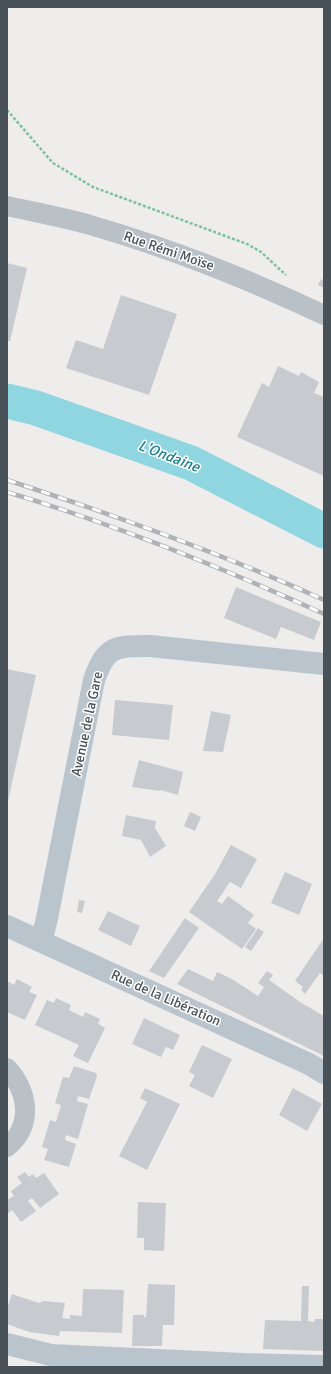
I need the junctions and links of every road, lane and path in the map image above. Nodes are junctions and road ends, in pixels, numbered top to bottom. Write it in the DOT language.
graph roads {
  1 [pos="7,110"];
  2 [pos="7,206"];
  3 [pos="292,280"];
  4 [pos="324,315"];
  5 [pos="324,664"];
  6 [pos="7,926"];
  7 [pos="40,941"];
  8 [pos="7,1068"];
  9 [pos="324,1073"];
  10 [pos="7,1147"];
  11 [pos="7,1344"];
  12 [pos="46,1361"];
  13 [pos="324,1366"];
  1 -- 3 [label="path"];
  2 -- 4 [label="street, Rue Rémi Moïse"];
  5 -- 7 [label="street, Avenue de la Gare"];
  6 -- 7 [label="street, Rue de la Libération"];
  7 -- 9 [label="street, Rue de la Libération"];
  8 -- 10 [label="street"];
  11 -- 12 [label="street"];
  12 -- 13 [label="street"];
}
